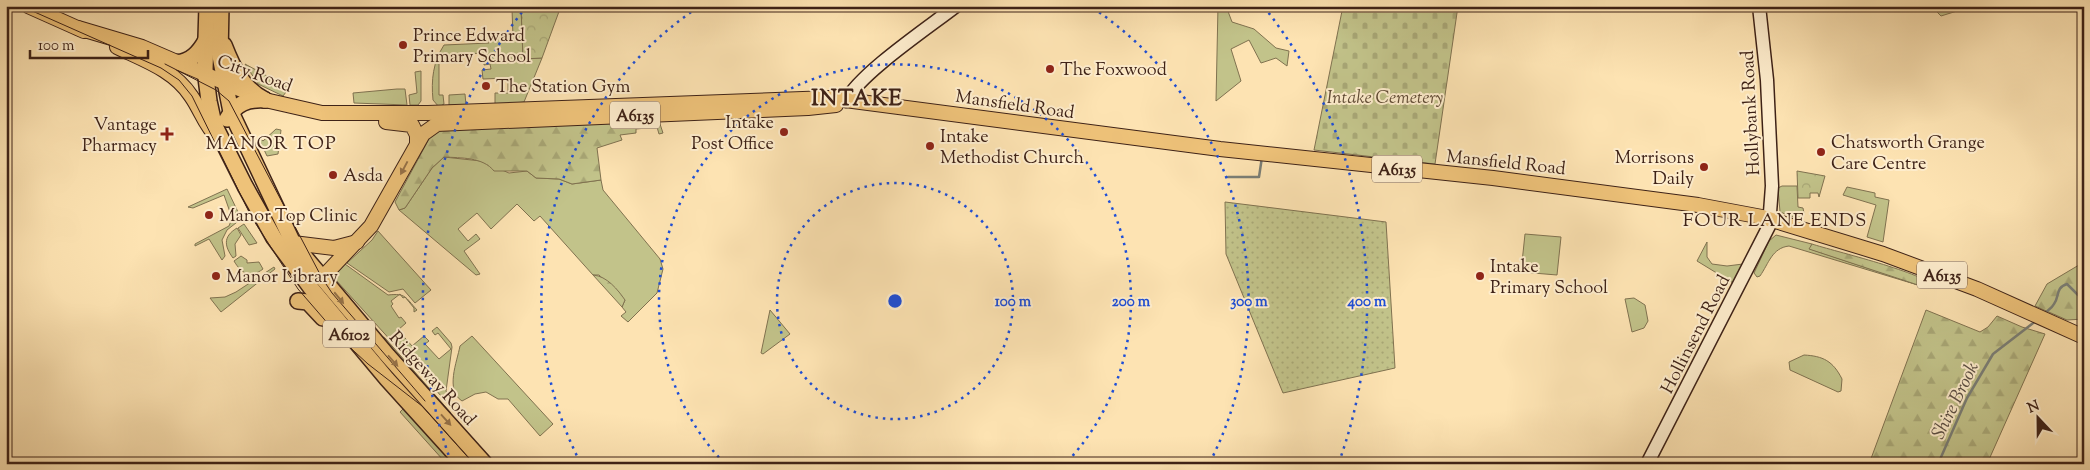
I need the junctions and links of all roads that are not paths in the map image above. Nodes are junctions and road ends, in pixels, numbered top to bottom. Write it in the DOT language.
graph roads {
  1 [pos="28,6"];
  2 [pos="207,6"];
  3 [pos="221,6"];
  4 [pos="956,6"];
  5 [pos="1759,6"];
  6 [pos="78,28"];
  7 [pos="214,38"];
  8 [pos="172,62"];
  9 [pos="205,76"];
  10 [pos="224,84"];
  11 [pos="265,100"];
  12 [pos="846,101"];
  13 [pos="231,112"];
  14 [pos="428,113"];
  15 [pos="357,114"];
  16 [pos="223,142"];
  17 [pos="417,144"];
  18 [pos="1770,219"];
  19 [pos="274,238"];
  20 [pos="358,242"];
  21 [pos="293,243"];
  22 [pos="322,278"];
  23 [pos="298,300"];
  24 [pos="2084,337"];
  25 [pos="387,379"];
  26 [pos="464,464"];
  27 [pos="485,464"];
  28 [pos="1647,464"];
  1 -- 6 [label="main road, City Road / A6135"];
  2 -- 7 [label="highway, A6102"];
  3 -- 7 [label="highway, A6102"];
  4 -- 12 [label="main road"];
  5 -- 18 [label="main road, Hollybank Road"];
  6 -- 8 [label="main road, City Road / A6135"];
  6 -- 16 [label="main road, City Road / A6135"];
  7 -- 8 [label="highway"];
  7 -- 9 [label="highway, A6102"];
  7 -- 10 [label="highway, A6102"];
  7 -- 11 [label="highway"];
  8 -- 9 [label="main road, City Road / A6135"];
  9 -- 10 [label="main road, City Road / A6135"];
  9 -- 16 [label="highway, Ridgeway Road / A6102"];
  10 -- 11 [label="main road, City Road / A6135"];
  10 -- 13 [label="highway, Ridgeway Road / A6102"];
  11 -- 13 [label="highway"];
  11 -- 15 [label="main road, City Road / A6135"];
  12 -- 14 [label="main road, Mansfield Road / A6135"];
  12 -- 17 [label="main road, Mansfield Road / A6135"];
  12 -- 18 [label="main road, Mansfield Road / A6135"];
  13 -- 16 [label="highway"];
  13 -- 21 [label="highway, Ridgeway Road / A6102"];
  14 -- 15 [label="main road, City Road / A6135"];
  15 -- 17 [label="main road, A6135"];
  16 -- 19 [label="highway, Ridgeway Road / A6102"];
  17 -- 20 [label="main road, A6135, one-way"];
  18 -- 24 [label="main road, Mansfield Road / A6135"];
  18 -- 28 [label="main road, Hollinsend Road"];
  19 -- 21 [label="highway"];
  19 -- 25 [label="highway, Ridgeway Road / A6102"];
  20 -- 21 [label="main road"];
  20 -- 22 [label="main road, A6135"];
  21 -- 22 [label="highway, Ridgeway Road / A6102"];
  22 -- 27 [label="highway, Ridgeway Road / A6102, one-way"];
  23 -- 25 [label="highway"];
  25 -- 26 [label="highway, Ridgeway Road / A6102"];
}
